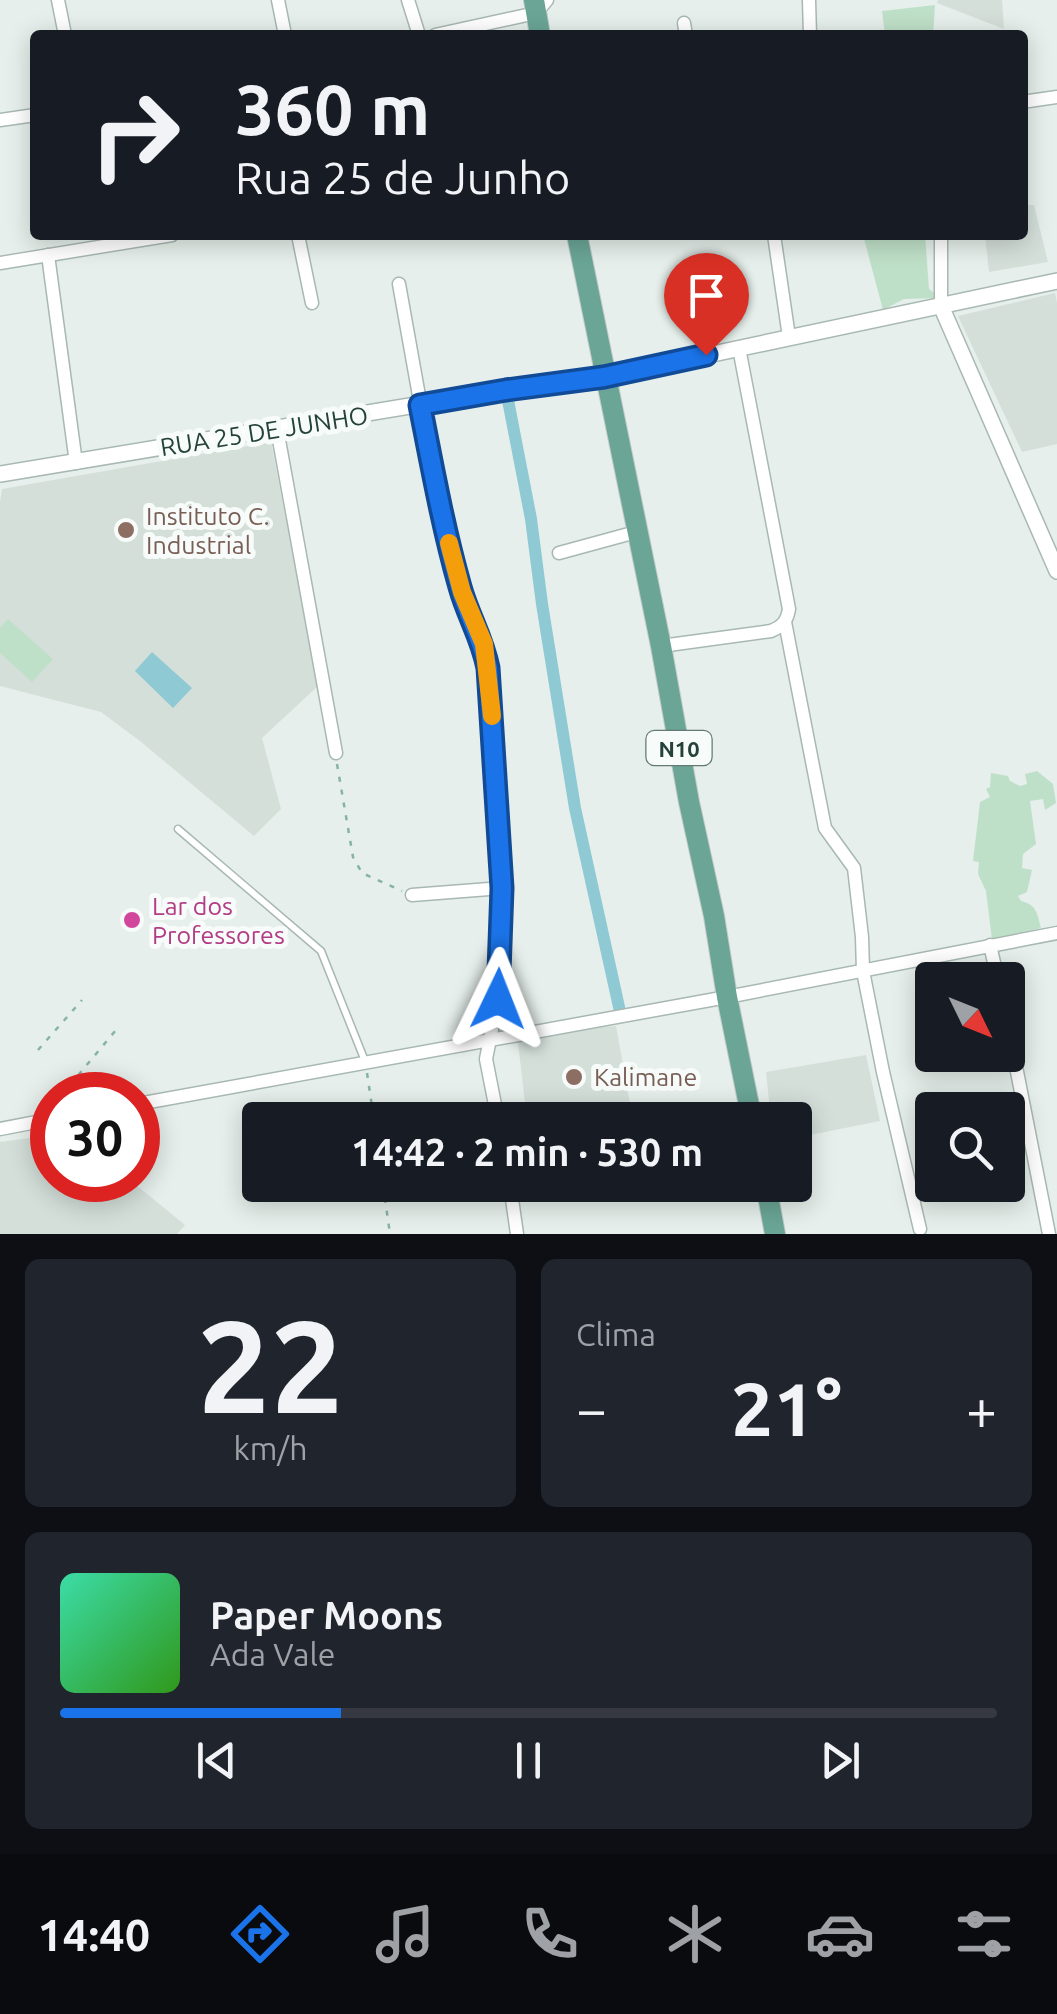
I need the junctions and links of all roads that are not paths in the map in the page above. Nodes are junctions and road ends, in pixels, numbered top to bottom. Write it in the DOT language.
graph roads {
  1 [pos="58,0"];
  2 [pos="278,0"];
  3 [pos="408,0"];
  4 [pos="809,0"];
  5 [pos="539,4"];
  6 [pos="64,30"];
  7 [pos="283,30"];
  8 [pos="417,30"];
  9 [pos="452,30"];
  10 [pos="540,30"];
  11 [pos="810,30"];
  12 [pos="1057,96"];
  13 [pos="1028,101"];
  14 [pos="30,116"];
  15 [pos="0,120"];
  16 [pos="111,240"];
  17 [pos="299,240"];
  18 [pos="577,240"];
  19 [pos="775,240"];
  20 [pos="940,240"];
  21 [pos="48,255"];
  22 [pos="0,263"];
  23 [pos="1057,281"];
  24 [pos="399,284"];
  25 [pos="312,303"];
  26 [pos="942,306"];
  27 [pos="789,337"];
  28 [pos="739,348"];
  29 [pos="604,377"];
  30 [pos="420,405"];
  31 [pos="278,430"];
  32 [pos="76,463"];
  33 [pos="0,474"];
  34 [pos="636,532"];
  35 [pos="559,552"];
  36 [pos="1057,571"];
  37 [pos="785,622"];
  38 [pos="661,646"];
  39 [pos="336,753"];
  40 [pos="178,829"];
  41 [pos="502,888"];
  42 [pos="412,895"];
  43 [pos="1057,934"];
  44 [pos="990,945"];
  45 [pos="994,962"];
  46 [pos="863,971"];
  47 [pos="726,997"];
  48 [pos="490,1039"];
  49 [pos="365,1062"];
  50 [pos="1017,1072"];
  51 [pos="160,1100"];
  52 [pos="494,1102"];
  53 [pos="748,1102"];
  54 [pos="30,1124"];
  55 [pos="0,1129"];
  56 [pos="512,1202"];
  57 [pos="769,1202"];
  58 [pos="920,1229"];
  59 [pos="517,1234"];
  60 [pos="775,1234"];
  61 [pos="1049,1234"];
  1 -- 6 [label="street"];
  2 -- 7 [label="street"];
  3 -- 8 [label="street"];
  4 -- 11 [label="street"];
  5 -- 9 [label="street"];
  5 -- 10 [label="main road"];
  12 -- 13 [label="street"];
  14 -- 15 [label="street"];
  16 -- 21 [label="street"];
  17 -- 25 [label="street"];
  18 -- 29 [label="main road, N10"];
  19 -- 27 [label="street"];
  20 -- 26 [label="street"];
  21 -- 22 [label="street"];
  21 -- 32 [label="street"];
  23 -- 26 [label="street, RUA 25 DE JUNHO"];
  24 -- 30 [label="street"];
  26 -- 27 [label="street, RUA 25 DE JUNHO"];
  26 -- 36 [label="street"];
  27 -- 28 [label="street, RUA 25 DE JUNHO"];
  28 -- 29 [label="street, RUA 25 DE JUNHO"];
  28 -- 37 [label="street"];
  29 -- 30 [label="street, RUA 25 DE JUNHO"];
  29 -- 34 [label="main road, N10"];
  30 -- 31 [label="street, RUA 25 DE JUNHO"];
  30 -- 41 [label="street"];
  31 -- 32 [label="street, RUA 25 DE JUNHO"];
  31 -- 39 [label="street"];
  32 -- 33 [label="street, RUA 25 DE JUNHO"];
  34 -- 35 [label="street"];
  34 -- 38 [label="main road, N10"];
  37 -- 38 [label="street"];
  37 -- 46 [label="street"];
  38 -- 47 [label="main road, N10"];
  40 -- 49 [label="lane"];
  41 -- 42 [label="street"];
  41 -- 48 [label="street"];
  43 -- 44 [label="street"];
  44 -- 45 [label="street"];
  44 -- 46 [label="street"];
  46 -- 47 [label="street"];
  46 -- 58 [label="street"];
  47 -- 48 [label="street"];
  47 -- 53 [label="main road, N10"];
  48 -- 49 [label="street"];
  48 -- 52 [label="street"];
  49 -- 51 [label="street"];
  50 -- 61 [label="street"];
  54 -- 55 [label="street"];
  56 -- 59 [label="street"];
  57 -- 60 [label="main road"];
}
